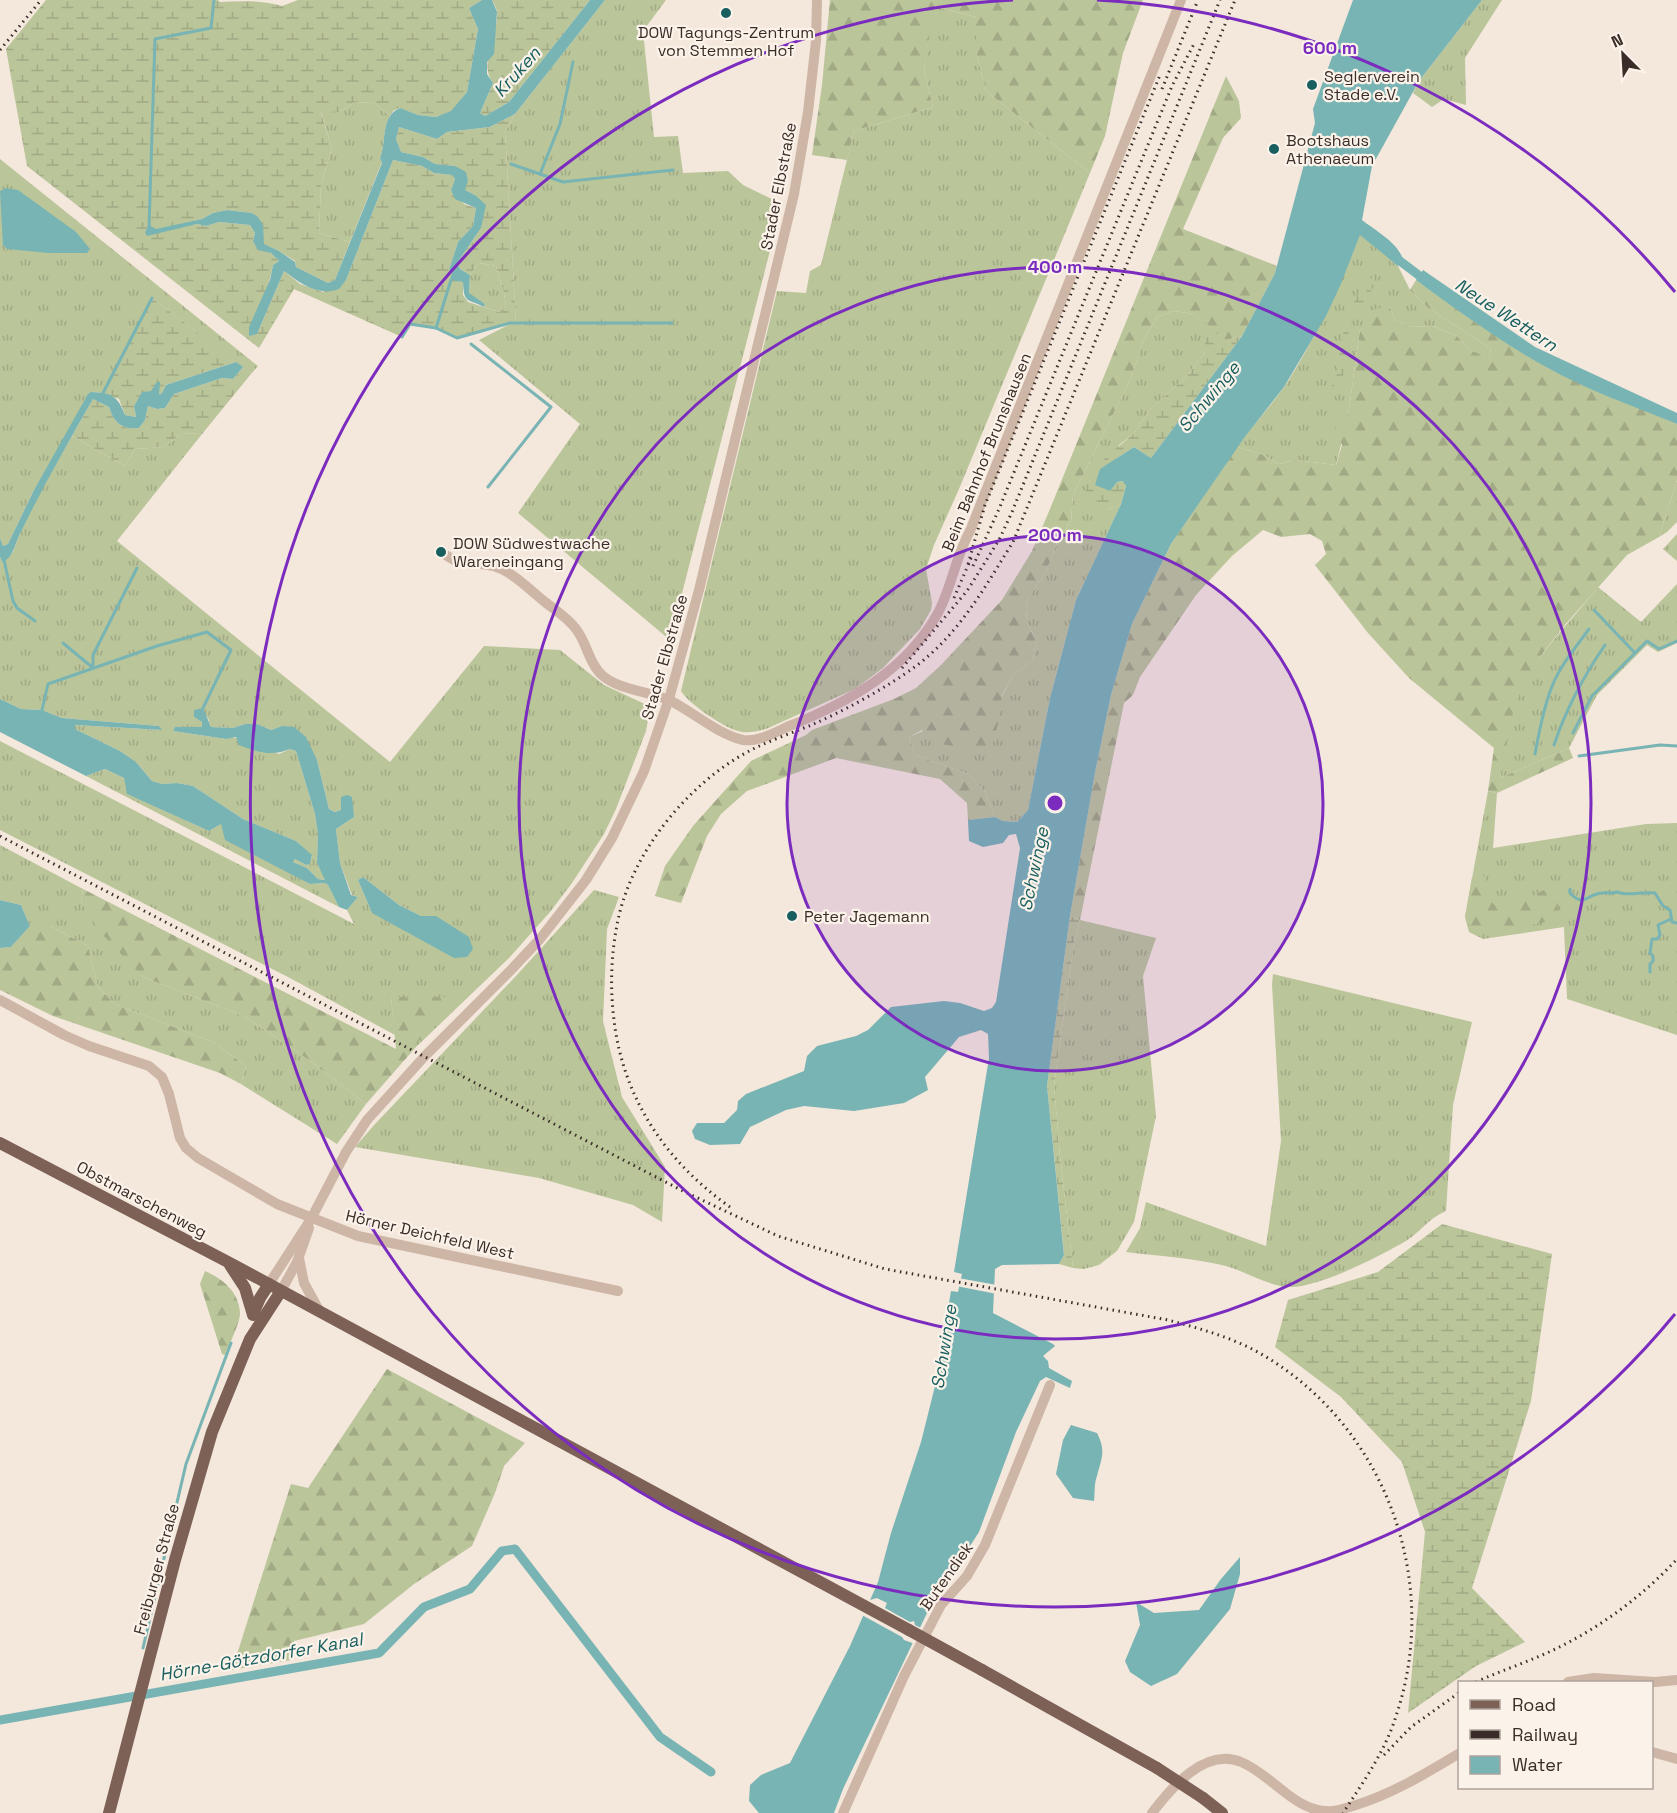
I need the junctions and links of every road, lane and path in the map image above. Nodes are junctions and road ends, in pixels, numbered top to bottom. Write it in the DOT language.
graph roads {
  1 [pos="818,0"];
  2 [pos="1181,0"];
  3 [pos="442,552"];
  4 [pos="669,699"];
  5 [pos="0,1000"];
  6 [pos="0,1143"];
  7 [pos="311,1219"];
  8 [pos="299,1258"];
  9 [pos="228,1262"];
  10 [pos="269,1284"];
  11 [pos="281,1291"];
  12 [pos="618,1291"];
  13 [pos="320,1312"];
  14 [pos="253,1315"];
  15 [pos="250,1339"];
  16 [pos="1050,1385"];
  17 [pos="1677,1680"];
  18 [pos="1578,1681"];
  19 [pos="1640,1681"];
  20 [pos="1653,1682"];
  21 [pos="1653,1752"];
  22 [pos="1458,1754"];
  23 [pos="1677,1759"];
  24 [pos="110,1813"];
  25 [pos="843,1813"];
  26 [pos="1152,1813"];
  27 [pos="1222,1813"];
  1 -- 4 [label="street, Stader Elbstraße"];
  2 -- 4 [label="street, Beim Bahnhof Brunshausen"];
  3 -- 4 [label="street, Beim Bahnhof Brunshausen"];
  4 -- 7 [label="street, Stader Elbstraße"];
  5 -- 7 [label="street, Hörner Deichfeld West"];
  6 -- 9 [label="main road, Obstmarschenweg"];
  7 -- 8 [label="street, Stader Elbstraße"];
  7 -- 10 [label="street, Stader Elbstraße"];
  7 -- 12 [label="street, Hörner Deichfeld West"];
  8 -- 11 [label="street, Stader Elbstraße"];
  8 -- 13 [label="street"];
  9 -- 10 [label="main road, Obstmarschenweg"];
  9 -- 14 [label="main road"];
  10 -- 11 [label="main road, Obstmarschenweg"];
  10 -- 14 [label="main road, Freiburger Straße"];
  11 -- 13 [label="main road, Obstmarschenweg"];
  11 -- 15 [label="main road, Freiburger Straße"];
  13 -- 27 [label="main road, Obstmarschenweg, bridge"];
  14 -- 15 [label="main road, Freiburger Straße"];
  15 -- 24 [label="main road, Freiburger Straße"];
  16 -- 25 [label="street, Butendiek"];
  17 -- 20 [label="street"];
  18 -- 19 [label="street"];
  21 -- 23 [label="street"];
  22 -- 26 [label="street"];
}
